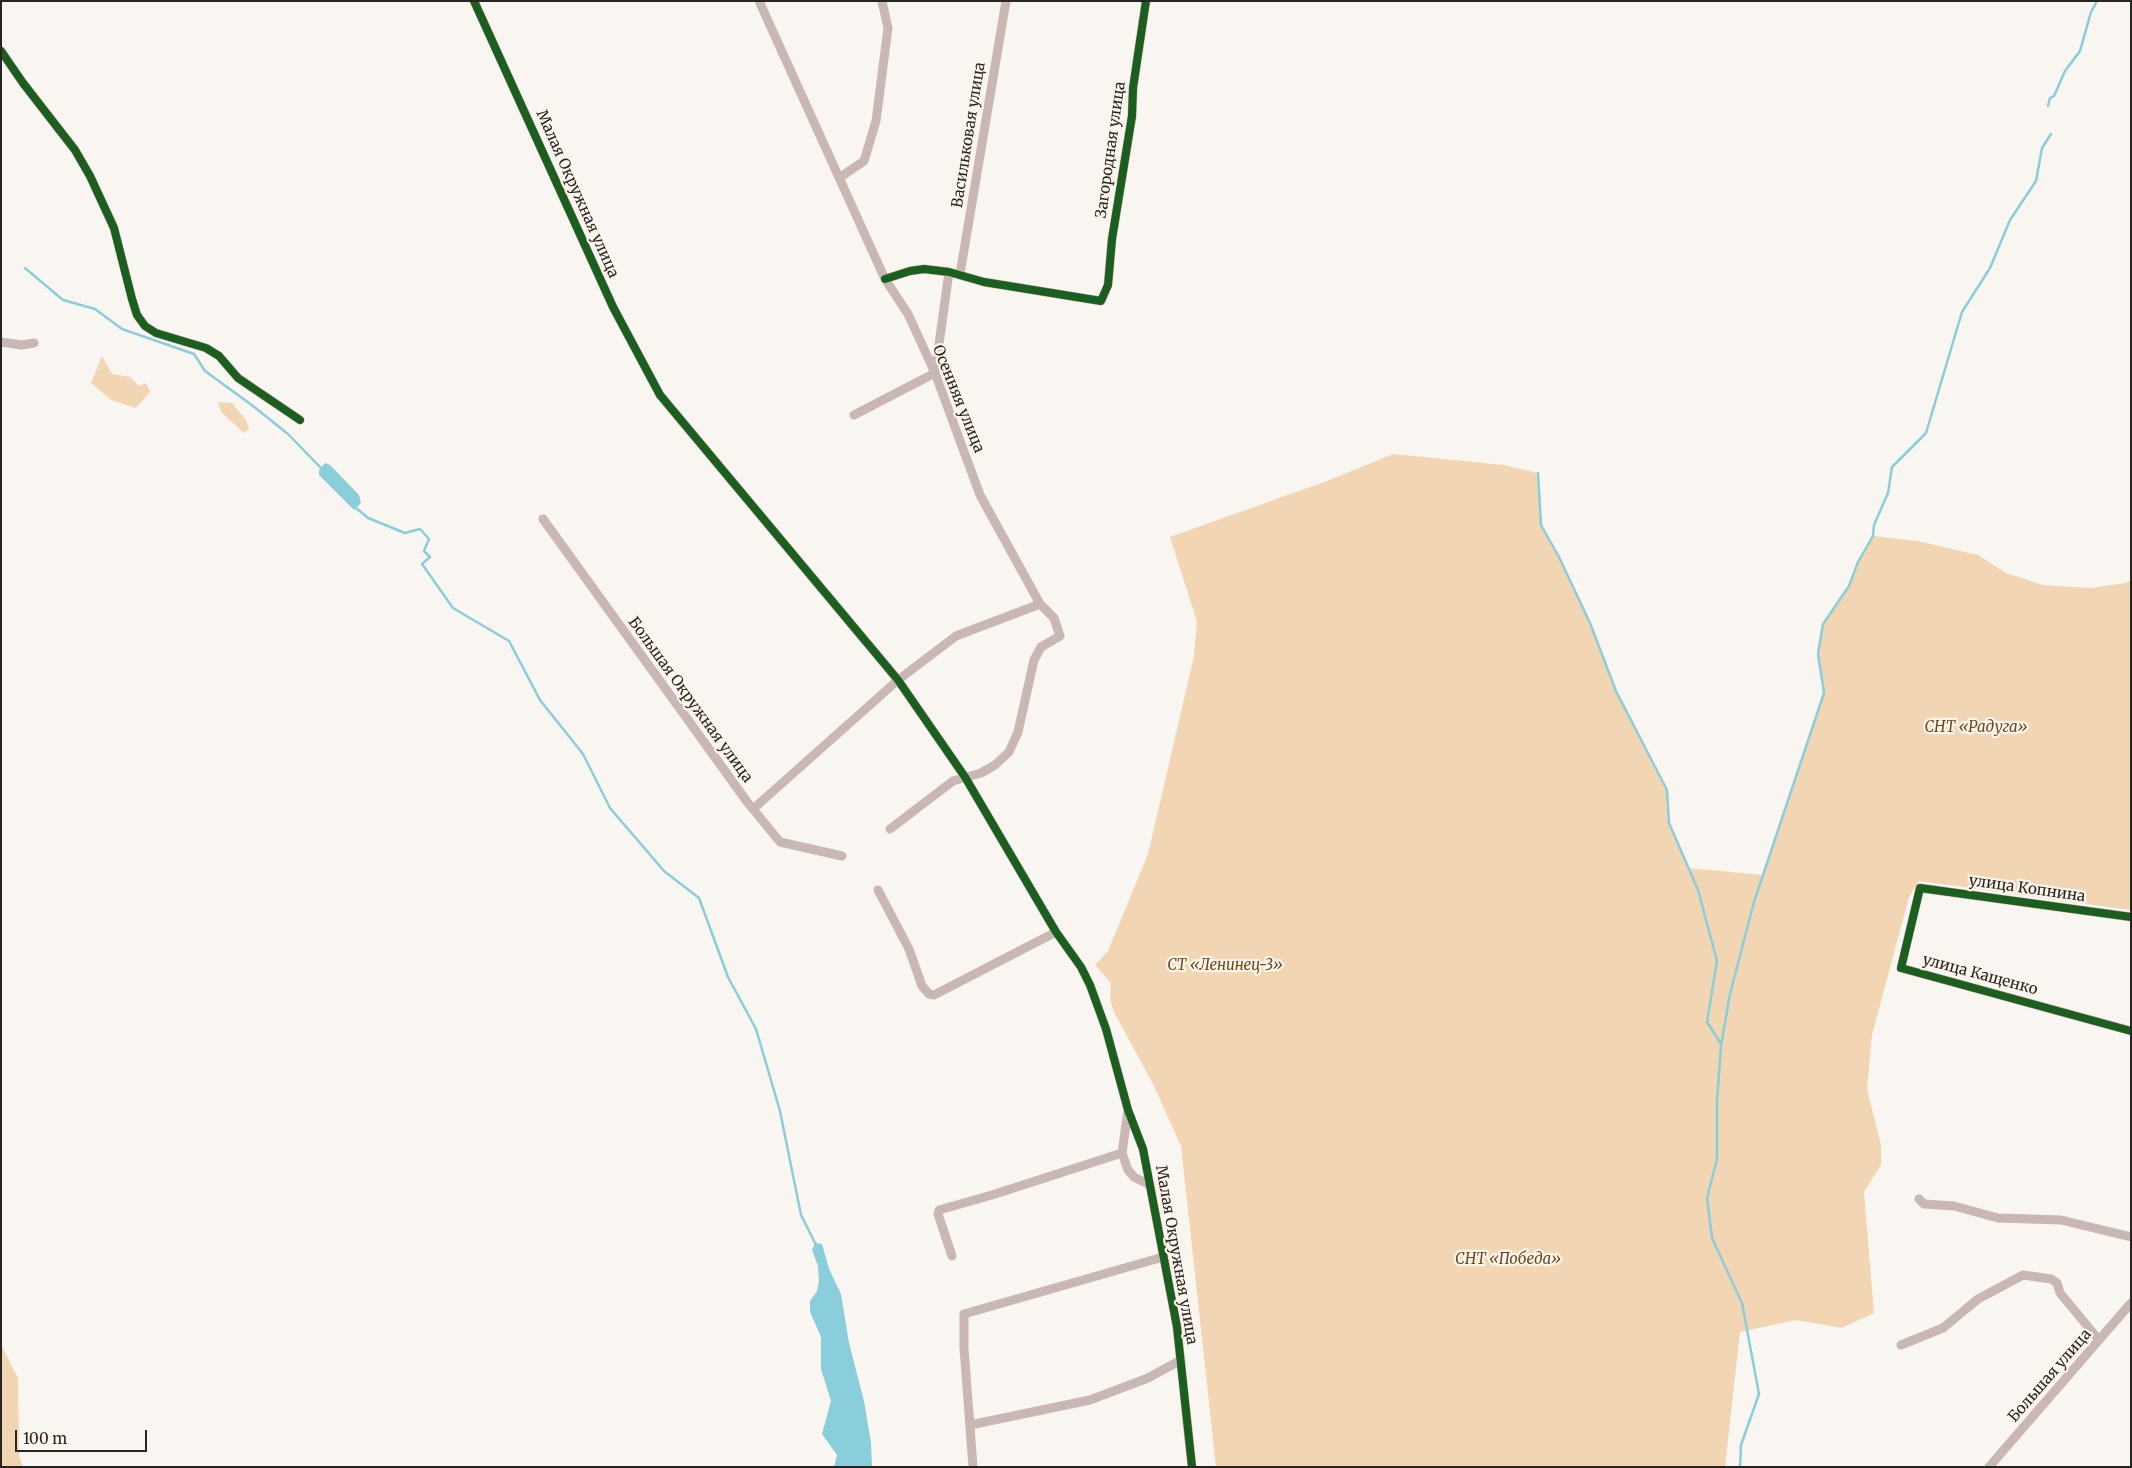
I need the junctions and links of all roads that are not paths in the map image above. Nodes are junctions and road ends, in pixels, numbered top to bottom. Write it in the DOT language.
graph roads {
  1 [pos="474,1"];
  2 [pos="759,1"];
  3 [pos="882,1"];
  4 [pos="1006,1"];
  5 [pos="1146,1"];
  6 [pos="1,51"];
  7 [pos="839,178"];
  8 [pos="949,272"];
  9 [pos="960,274"];
  10 [pos="885,279"];
  11 [pos="1,342"];
  12 [pos="34,343"];
  13 [pos="935,373"];
  14 [pos="854,415"];
  15 [pos="300,420"];
  16 [pos="543,520"];
  17 [pos="1040,604"];
  18 [pos="898,680"];
  19 [pos="965,777"];
  20 [pos="753,809"];
  21 [pos="890,829"];
  22 [pos="842,856"];
  23 [pos="1920,888"];
  24 [pos="878,890"];
  25 [pos="2131,917"];
  26 [pos="1056,932"];
  27 [pos="2131,1031"];
  28 [pos="1128,1110"];
  29 [pos="1122,1153"];
  30 [pos="1150,1185"];
  31 [pos="1919,1199"];
  32 [pos="2131,1237"];
  33 [pos="952,1256"];
  34 [pos="1163,1258"];
  35 [pos="2131,1303"];
  36 [pos="2099,1340"];
  37 [pos="1902,1345"];
  38 [pos="1179,1361"];
  39 [pos="970,1425"];
  40 [pos="973,1467"];
  41 [pos="1192,1467"];
  42 [pos="1989,1467"];
  1 -- 18 [label="street, Малая Окружная улица"];
  2 -- 7 [label="street, Осенняя улица"];
  3 -- 7 [label="street"];
  4 -- 9 [label="street, Васильковая улица"];
  5 -- 9 [label="street, Загородная улица"];
  6 -- 15 [label="street"];
  7 -- 10 [label="street, Осенняя улица"];
  8 -- 9 [label="street"];
  8 -- 10 [label="street"];
  8 -- 13 [label="street"];
  10 -- 13 [label="street, Осенняя улица"];
  11 -- 12 [label="street"];
  13 -- 14 [label="street"];
  13 -- 17 [label="street, Осенняя улица"];
  16 -- 20 [label="street, Большая Окружная улица"];
  17 -- 18 [label="street"];
  17 -- 19 [label="street, Осенняя улица"];
  18 -- 19 [label="street, Малая Окружная улица"];
  18 -- 20 [label="street"];
  19 -- 21 [label="street"];
  19 -- 26 [label="street, Малая Окружная улица"];
  20 -- 22 [label="street, Большая Окружная улица"];
  23 -- 25 [label="street, улица Копнина"];
  23 -- 27 [label="street, улица Кащенко"];
  24 -- 26 [label="street"];
  26 -- 28 [label="street, Малая Окружная улица"];
  28 -- 29 [label="street"];
  28 -- 30 [label="street, Малая Окружная улица"];
  29 -- 30 [label="street"];
  29 -- 33 [label="street"];
  30 -- 34 [label="street, Малая Окружная улица"];
  31 -- 32 [label="street"];
  34 -- 38 [label="street, Малая Окружная улица"];
  34 -- 39 [label="street"];
  35 -- 36 [label="street, Большая улица"];
  36 -- 37 [label="street"];
  36 -- 42 [label="street, Большая улица"];
  38 -- 39 [label="street"];
  38 -- 41 [label="street, Малая Окружная улица"];
  39 -- 40 [label="street"];
}
